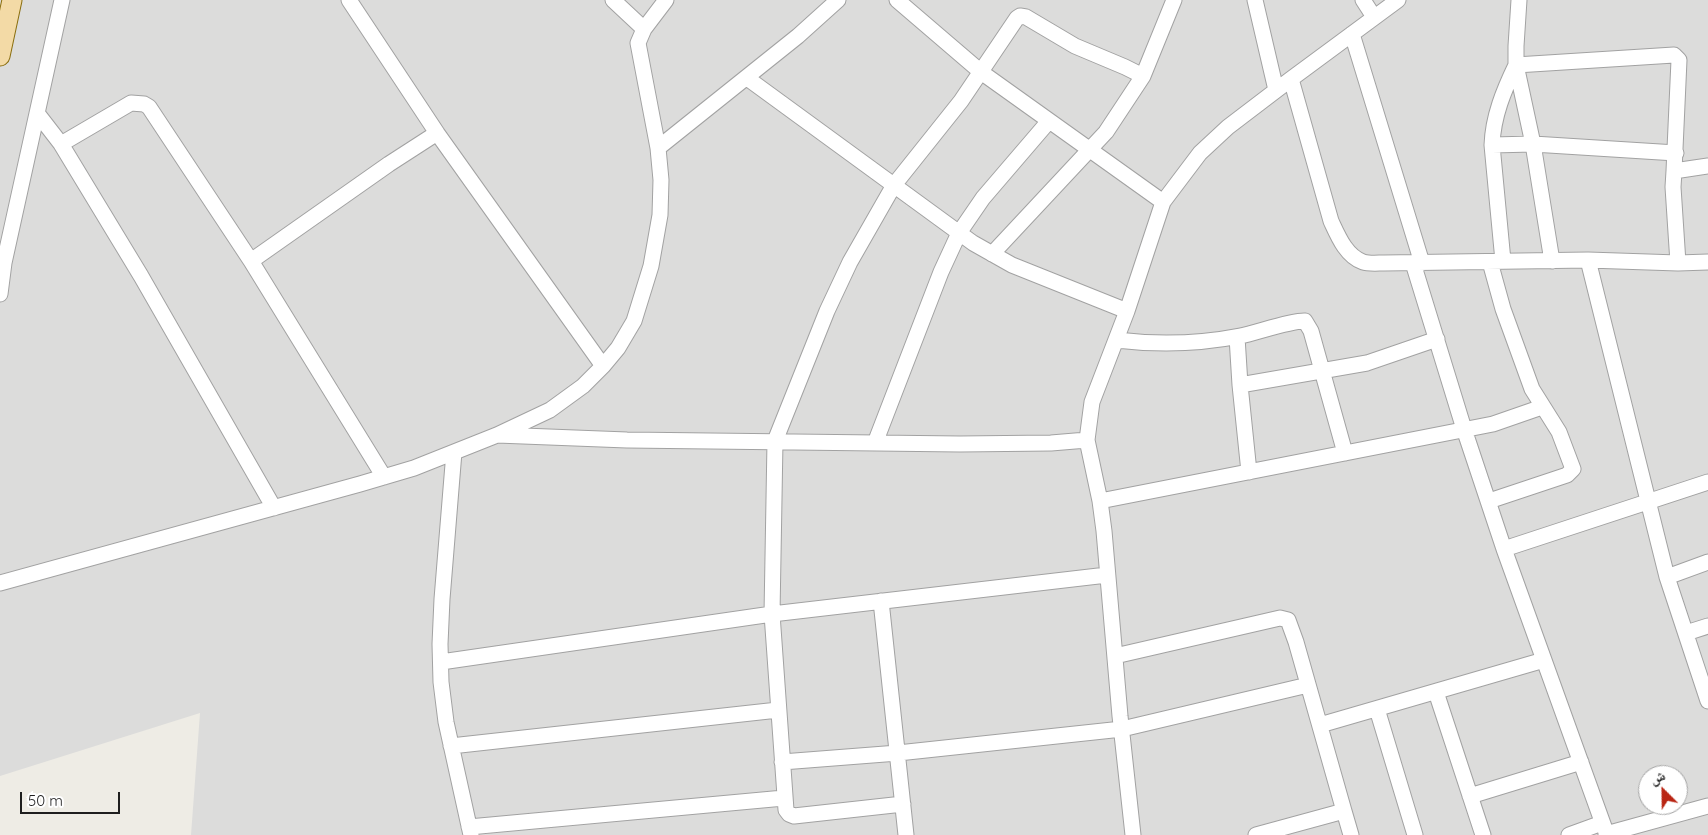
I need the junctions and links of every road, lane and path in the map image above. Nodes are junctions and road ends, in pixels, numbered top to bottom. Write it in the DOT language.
graph roads {
  1 [pos="12,0"];
  2 [pos="62,0"];
  3 [pos="349,0"];
  4 [pos="613,0"];
  5 [pos="666,0"];
  6 [pos="838,0"];
  7 [pos="897,0"];
  8 [pos="1174,0"];
  9 [pos="1255,0"];
  10 [pos="1363,0"];
  11 [pos="1398,0"];
  12 [pos="1519,0"];
  13 [pos="1374,17"];
  14 [pos="3,25"];
  15 [pos="644,28"];
  16 [pos="1352,34"];
  17 [pos="0,56"];
  18 [pos="1516,65"];
  19 [pos="981,72"];
  20 [pos="1143,76"];
  21 [pos="747,78"];
  22 [pos="1291,79"];
  23 [pos="1276,90"];
  24 [pos="37,112"];
  25 [pos="1049,121"];
  26 [pos="437,133"];
  27 [pos="61,144"];
  28 [pos="1533,144"];
  29 [pos="1492,145"];
  30 [pos="658,148"];
  31 [pos="1090,150"];
  32 [pos="1676,153"];
  33 [pos="1708,166"];
  34 [pos="1674,171"];
  35 [pos="894,184"];
  36 [pos="1163,202"];
  37 [pos="959,233"];
  38 [pos="992,254"];
  39 [pos="1588,260"];
  40 [pos="251,261"];
  41 [pos="1552,261"];
  42 [pos="1497,262"];
  43 [pos="1708,262"];
  44 [pos="1418,263"];
  45 [pos="1678,263"];
  46 [pos="0,294"];
  47 [pos="1127,311"];
  48 [pos="1238,337"];
  49 [pos="1437,339"];
  50 [pos="1116,340"];
  51 [pos="603,366"];
  52 [pos="1322,370"];
  53 [pos="1240,385"];
  54 [pos="1542,407"];
  55 [pos="1464,429"];
  56 [pos="497,435"];
  57 [pos="1088,440"];
  58 [pos="775,441"];
  59 [pos="875,443"];
  60 [pos="454,452"];
  61 [pos="1345,452"];
  62 [pos="1249,472"];
  63 [pos="384,477"];
  64 [pos="1708,482"];
  65 [pos="1100,501"];
  66 [pos="1488,501"];
  67 [pos="1648,503"];
  68 [pos="274,508"];
  69 [pos="1504,549"];
  70 [pos="1708,562"];
  71 [pos="1107,576"];
  72 [pos="1667,577"];
  73 [pos="0,583"];
  74 [pos="881,601"];
  75 [pos="772,614"];
  76 [pos="1708,626"];
  77 [pos="1686,633"];
  78 [pos="1115,656"];
  79 [pos="1544,660"];
  80 [pos="441,662"];
  81 [pos="1703,669"];
  82 [pos="1308,685"];
  83 [pos="1436,692"];
  84 [pos="1708,701"];
  85 [pos="1377,709"];
  86 [pos="778,710"];
  87 [pos="1320,725"];
  88 [pos="1122,729"];
  89 [pos="451,746"];
  90 [pos="898,754"];
  91 [pos="782,762"];
  92 [pos="1581,762"];
  93 [pos="1470,796"];
  94 [pos="784,798"];
  95 [pos="903,804"];
  96 [pos="1708,806"];
  97 [pos="1344,811"];
  98 [pos="470,831"];
  99 [pos="1605,831"];
  100 [pos="906,835"];
  101 [pos="1133,835"];
  102 [pos="1256,835"];
  103 [pos="1351,835"];
  104 [pos="1415,835"];
  105 [pos="1482,835"];
  106 [pos="1569,835"];
  1 -- 14 [label="main road"];
  2 -- 24 [label="street"];
  3 -- 26 [label="street"];
  4 -- 15 [label="street"];
  5 -- 15 [label="street"];
  6 -- 21 [label="street"];
  7 -- 19 [label="street"];
  8 -- 20 [label="street"];
  9 -- 23 [label="street"];
  10 -- 13 [label="street"];
  11 -- 13 [label="street"];
  12 -- 18 [label="street"];
  13 -- 16 [label="street"];
  14 -- 17 [label="main road"];
  15 -- 30 [label="street"];
  16 -- 22 [label="street"];
  16 -- 44 [label="street"];
  18 -- 28 [label="street"];
  18 -- 29 [label="street"];
  18 -- 32 [label="street"];
  19 -- 20 [label="street"];
  19 -- 25 [label="street"];
  19 -- 35 [label="street"];
  20 -- 31 [label="street"];
  21 -- 30 [label="street"];
  21 -- 35 [label="street"];
  22 -- 23 [label="street"];
  22 -- 44 [label="street"];
  23 -- 36 [label="street"];
  24 -- 27 [label="street"];
  24 -- 46 [label="street"];
  25 -- 31 [label="street"];
  25 -- 37 [label="street"];
  26 -- 40 [label="street"];
  26 -- 51 [label="street"];
  27 -- 40 [label="street"];
  27 -- 68 [label="street"];
  28 -- 29 [label="street"];
  28 -- 32 [label="street"];
  28 -- 41 [label="street"];
  29 -- 42 [label="street"];
  30 -- 51 [label="street"];
  31 -- 36 [label="street"];
  31 -- 38 [label="street"];
  32 -- 34 [label="street"];
  33 -- 34 [label="street"];
  34 -- 45 [label="street"];
  35 -- 37 [label="street"];
  35 -- 58 [label="street"];
  36 -- 47 [label="street"];
  37 -- 38 [label="street"];
  37 -- 59 [label="street"];
  38 -- 47 [label="street"];
  39 -- 41 [label="street"];
  39 -- 45 [label="street"];
  39 -- 67 [label="street"];
  40 -- 63 [label="street"];
  41 -- 42 [label="street"];
  42 -- 44 [label="street"];
  42 -- 54 [label="street"];
  43 -- 45 [label="street"];
  44 -- 49 [label="street"];
  47 -- 50 [label="street"];
  48 -- 50 [label="street"];
  48 -- 52 [label="street"];
  48 -- 53 [label="street"];
  49 -- 52 [label="street"];
  49 -- 55 [label="street"];
  50 -- 57 [label="street"];
  51 -- 56 [label="street"];
  52 -- 53 [label="street"];
  52 -- 61 [label="street"];
  53 -- 62 [label="street"];
  54 -- 55 [label="street"];
  54 -- 66 [label="street"];
  55 -- 61 [label="street"];
  55 -- 66 [label="street"];
  56 -- 58 [label="street"];
  56 -- 60 [label="street"];
  57 -- 59 [label="street"];
  57 -- 65 [label="street"];
  58 -- 59 [label="street"];
  58 -- 75 [label="street"];
  60 -- 63 [label="street"];
  60 -- 80 [label="street"];
  61 -- 62 [label="street"];
  62 -- 65 [label="street"];
  63 -- 68 [label="street"];
  64 -- 67 [label="street"];
  65 -- 71 [label="street"];
  66 -- 69 [label="street"];
  67 -- 69 [label="street"];
  67 -- 72 [label="street"];
  68 -- 73 [label="street"];
  69 -- 79 [label="street"];
  70 -- 72 [label="street"];
  71 -- 74 [label="street"];
  71 -- 78 [label="street"];
  72 -- 77 [label="street"];
  74 -- 75 [label="street"];
  74 -- 90 [label="street"];
  75 -- 80 [label="street"];
  75 -- 86 [label="street"];
  76 -- 77 [label="street"];
  77 -- 81 [label="street"];
  78 -- 82 [label="street"];
  78 -- 88 [label="street"];
  79 -- 83 [label="street"];
  79 -- 92 [label="street"];
  80 -- 89 [label="street"];
  81 -- 84 [label="street"];
  82 -- 87 [label="street"];
  82 -- 88 [label="street"];
  83 -- 85 [label="street"];
  83 -- 93 [label="street"];
  85 -- 87 [label="street"];
  85 -- 104 [label="street"];
  86 -- 89 [label="street"];
  86 -- 91 [label="street"];
  87 -- 97 [label="street"];
  88 -- 90 [label="street"];
  88 -- 101 [label="street"];
  89 -- 98 [label="street"];
  90 -- 91 [label="street"];
  90 -- 95 [label="street"];
  91 -- 94 [label="street"];
  92 -- 93 [label="street"];
  92 -- 99 [label="street"];
  93 -- 105 [label="street"];
  94 -- 95 [label="street"];
  94 -- 98 [label="street"];
  95 -- 100 [label="street"];
  96 -- 99 [label="street"];
  97 -- 102 [label="street"];
  97 -- 103 [label="street"];
  99 -- 106 [label="street"];
}
